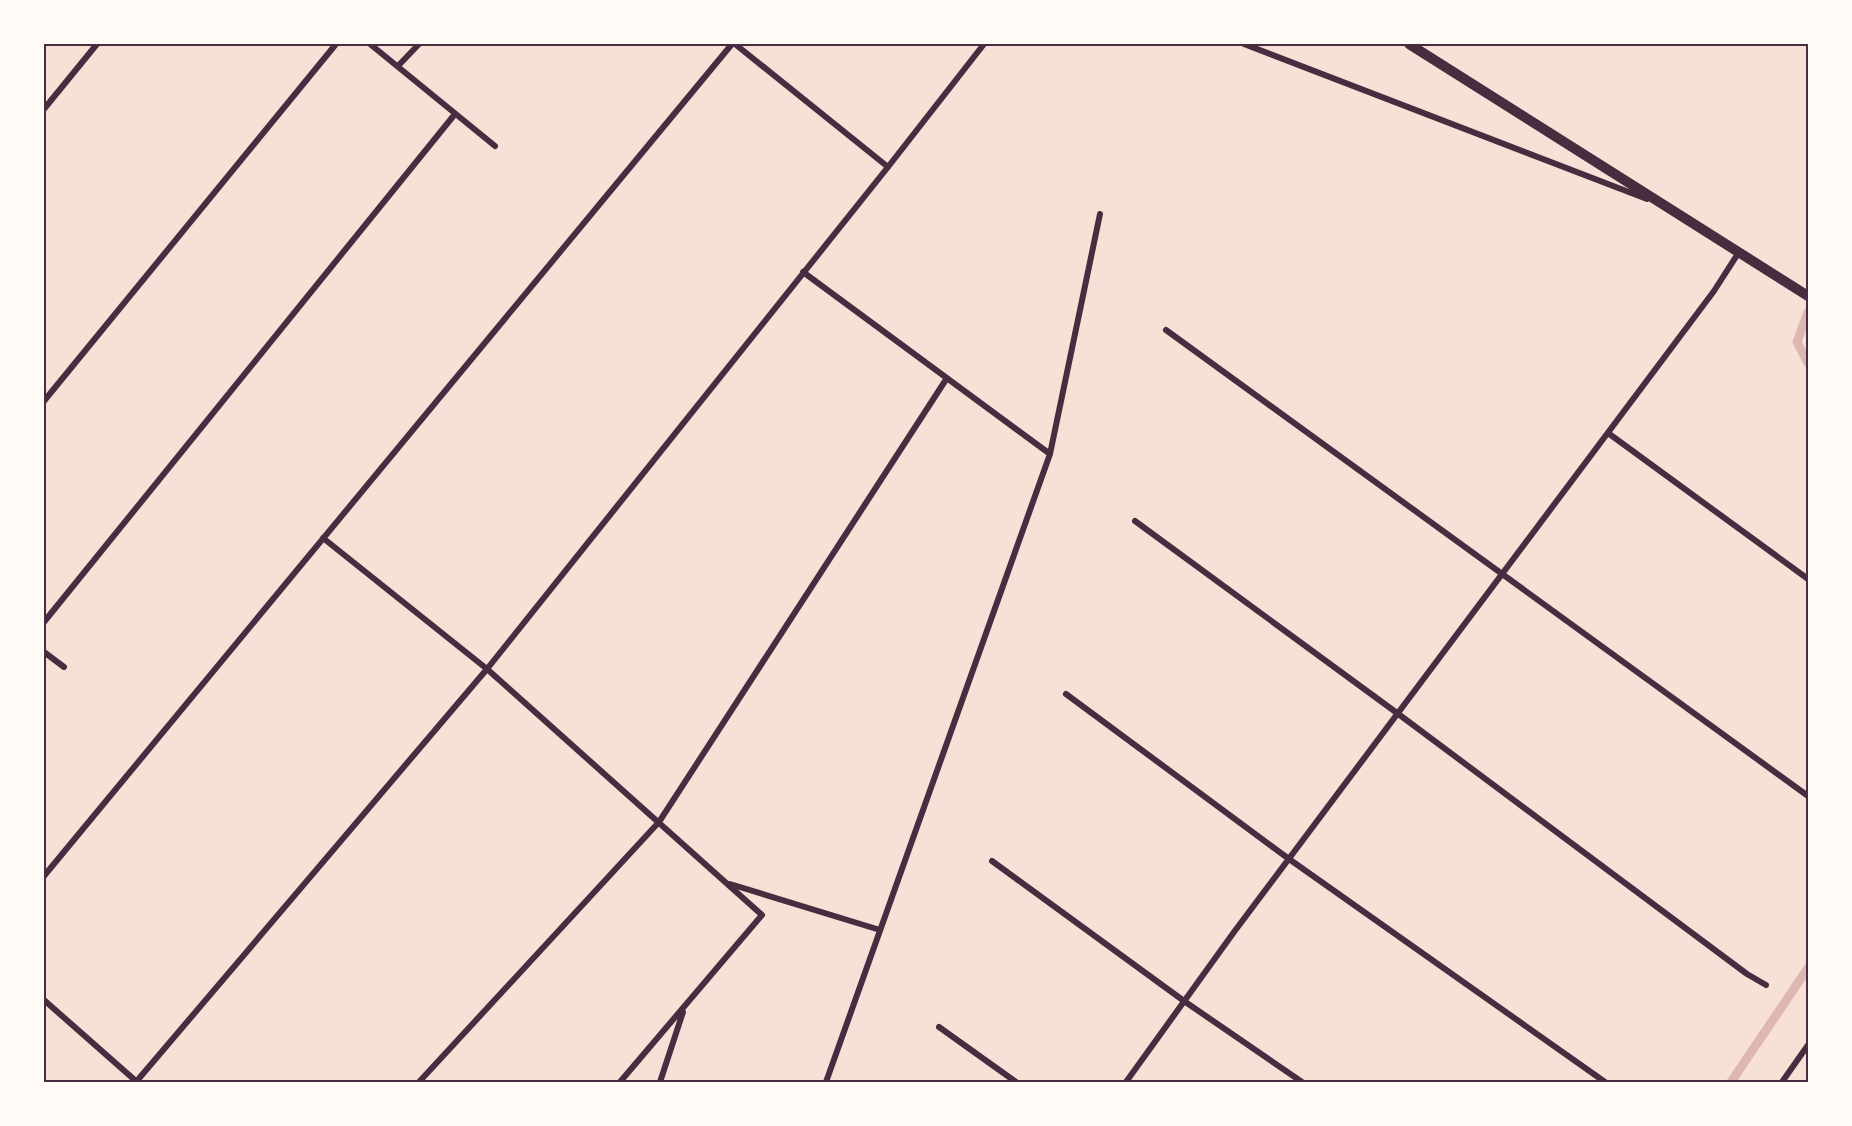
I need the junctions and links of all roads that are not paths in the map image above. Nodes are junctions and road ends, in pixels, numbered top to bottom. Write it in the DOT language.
graph roads {
  1 [pos="98,44"];
  2 [pos="336,44"];
  3 [pos="370,44"];
  4 [pos="419,44"];
  5 [pos="734,44"];
  6 [pos="984,44"];
  7 [pos="1244,44"];
  8 [pos="1408,44"];
  9 [pos="399,66"];
  10 [pos="44,109"];
  11 [pos="455,114"];
  12 [pos="495,146"];
  13 [pos="888,167"];
  14 [pos="1670,208"];
  15 [pos="1100,214"];
  16 [pos="1739,252"];
  17 [pos="803,272"];
  18 [pos="1809,296"];
  19 [pos="1166,330"];
  20 [pos="947,378"];
  21 [pos="44,401"];
  22 [pos="1608,433"];
  23 [pos="1050,454"];
  24 [pos="1135,521"];
  25 [pos="323,538"];
  26 [pos="1502,574"];
  27 [pos="1809,579"];
  28 [pos="44,622"];
  29 [pos="44,652"];
  30 [pos="64,667"];
  31 [pos="487,669"];
  32 [pos="1066,694"];
  33 [pos="1397,713"];
  34 [pos="1809,796"];
  35 [pos="659,822"];
  36 [pos="1288,859"];
  37 [pos="992,861"];
  38 [pos="44,876"];
  39 [pos="727,883"];
  40 [pos="880,930"];
  41 [pos="1766,985"];
  42 [pos="44,1000"];
  43 [pos="1184,1001"];
  44 [pos="684,1006"];
  45 [pos="939,1027"];
  46 [pos="1809,1045"];
  47 [pos="136,1082"];
  48 [pos="419,1083"];
  49 [pos="620,1083"];
  50 [pos="660,1083"];
  51 [pos="826,1083"];
  52 [pos="1016,1083"];
  53 [pos="1126,1083"];
  54 [pos="1302,1083"];
  55 [pos="1605,1083"];
  56 [pos="1782,1083"];
  1 -- 10 [label="street"];
  2 -- 21 [label="street"];
  3 -- 9 [label="street"];
  4 -- 9 [label="street"];
  5 -- 13 [label="street"];
  5 -- 25 [label="street"];
  6 -- 13 [label="street"];
  7 -- 14 [label="street"];
  8 -- 14 [label="street"];
  9 -- 11 [label="street"];
  11 -- 12 [label="street"];
  11 -- 28 [label="street"];
  13 -- 17 [label="street"];
  14 -- 16 [label="street"];
  15 -- 23 [label="street"];
  16 -- 18 [label="street"];
  16 -- 22 [label="street"];
  17 -- 20 [label="street"];
  17 -- 31 [label="street"];
  19 -- 26 [label="street"];
  20 -- 23 [label="street"];
  20 -- 35 [label="street"];
  22 -- 26 [label="street"];
  22 -- 27 [label="street"];
  23 -- 40 [label="street"];
  24 -- 33 [label="street"];
  25 -- 31 [label="street"];
  25 -- 38 [label="street"];
  26 -- 33 [label="street"];
  26 -- 34 [label="street"];
  29 -- 30 [label="street"];
  31 -- 35 [label="street"];
  31 -- 47 [label="street"];
  32 -- 36 [label="street"];
  33 -- 36 [label="street"];
  33 -- 41 [label="street"];
  35 -- 39 [label="street"];
  35 -- 48 [label="street"];
  36 -- 43 [label="street"];
  36 -- 55 [label="street"];
  37 -- 43 [label="street"];
  39 -- 40 [label="street"];
  39 -- 44 [label="street"];
  40 -- 51 [label="street"];
  42 -- 47 [label="street"];
  43 -- 53 [label="street"];
  43 -- 54 [label="street"];
  44 -- 49 [label="street"];
  44 -- 50 [label="street"];
  45 -- 52 [label="street"];
  46 -- 56 [label="street"];
}
